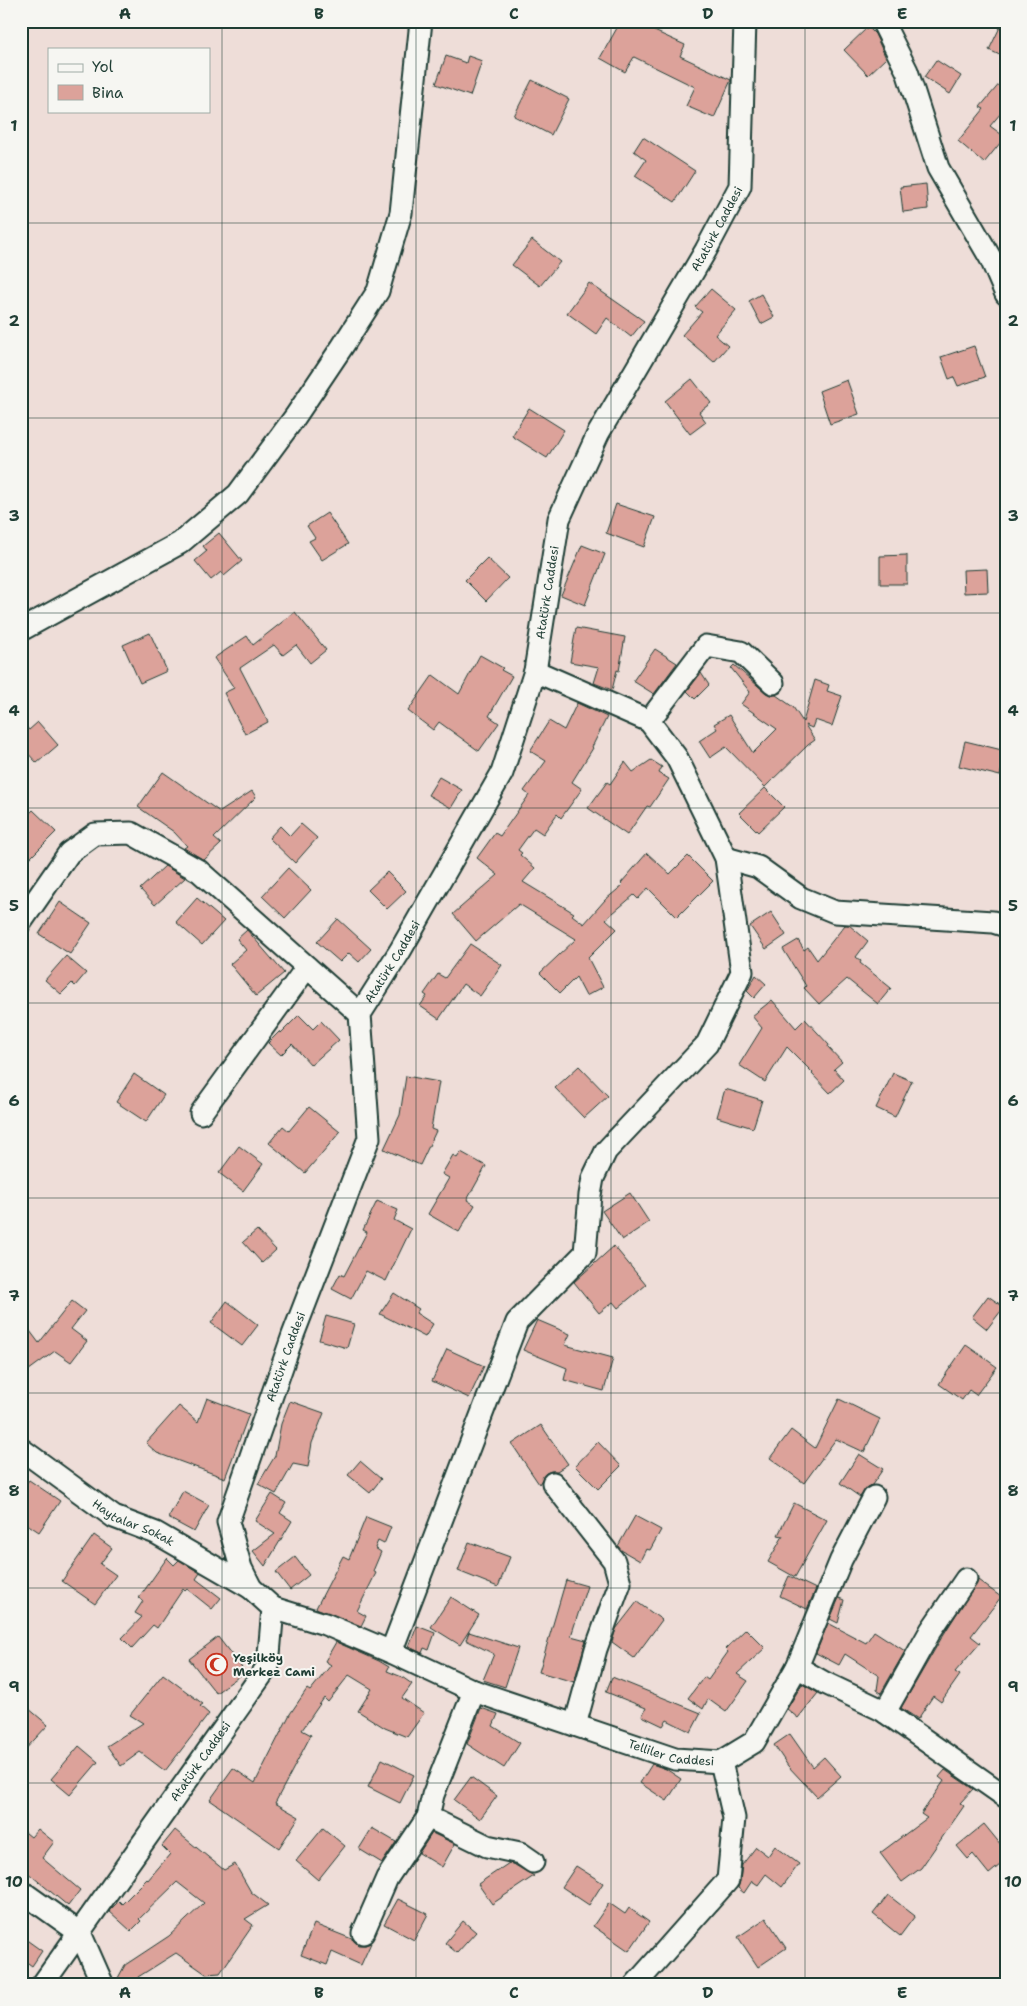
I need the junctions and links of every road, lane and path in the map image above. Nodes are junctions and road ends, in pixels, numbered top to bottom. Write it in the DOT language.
graph roads {
  1 [pos="421,21"];
  2 [pos="745,21"];
  3 [pos="882,21"];
  4 [pos="1006,294"];
  5 [pos="21,630"];
  6 [pos="535,671"];
  7 [pos="773,683"];
  8 [pos="648,721"];
  9 [pos="726,858"];
  10 [pos="21,922"];
  11 [pos="1006,926"];
  12 [pos="306,967"];
  13 [pos="360,1014"];
  14 [pos="201,1113"];
  15 [pos="21,1449"];
  16 [pos="553,1483"];
  17 [pos="874,1497"];
  18 [pos="966,1579"];
  19 [pos="251,1588"];
  20 [pos="273,1608"];
  21 [pos="391,1652"];
  22 [pos="797,1666"];
  23 [pos="474,1691"];
  24 [pos="885,1712"];
  25 [pos="575,1725"];
  26 [pos="721,1762"];
  27 [pos="1006,1797"];
  28 [pos="428,1817"];
  29 [pos="533,1862"];
  30 [pos="21,1891"];
  31 [pos="80,1933"];
  32 [pos="362,1933"];
  33 [pos="42,1985"];
  34 [pos="103,1985"];
  35 [pos="635,1985"];
  1 -- 5 [label="street"];
  2 -- 6 [label="street, Atatürk Caddesi"];
  3 -- 4 [label="street"];
  6 -- 8 [label="street"];
  6 -- 13 [label="street, Atatürk Caddesi"];
  7 -- 8 [label="street"];
  8 -- 9 [label="street"];
  9 -- 11 [label="street"];
  9 -- 21 [label="street"];
  10 -- 12 [label="street"];
  12 -- 13 [label="street"];
  12 -- 14 [label="street"];
  13 -- 19 [label="street, Atatürk Caddesi"];
  15 -- 19 [label="street, Haytalar Sokak"];
  16 -- 25 [label="street"];
  17 -- 22 [label="street, Telliler Caddesi"];
  18 -- 24 [label="street"];
  19 -- 20 [label="street, Atatürk Caddesi"];
  20 -- 21 [label="street, Telliler Caddesi"];
  20 -- 31 [label="street, Atatürk Caddesi"];
  21 -- 23 [label="street, Telliler Caddesi"];
  22 -- 24 [label="street"];
  22 -- 26 [label="street, Telliler Caddesi"];
  23 -- 25 [label="street, Telliler Caddesi"];
  23 -- 28 [label="street"];
  24 -- 27 [label="street"];
  25 -- 26 [label="street, Telliler Caddesi"];
  26 -- 35 [label="street"];
  28 -- 29 [label="street"];
  28 -- 32 [label="street"];
  30 -- 31 [label="street"];
  31 -- 33 [label="street, Atatürk Caddesi"];
  31 -- 34 [label="street"];
}
